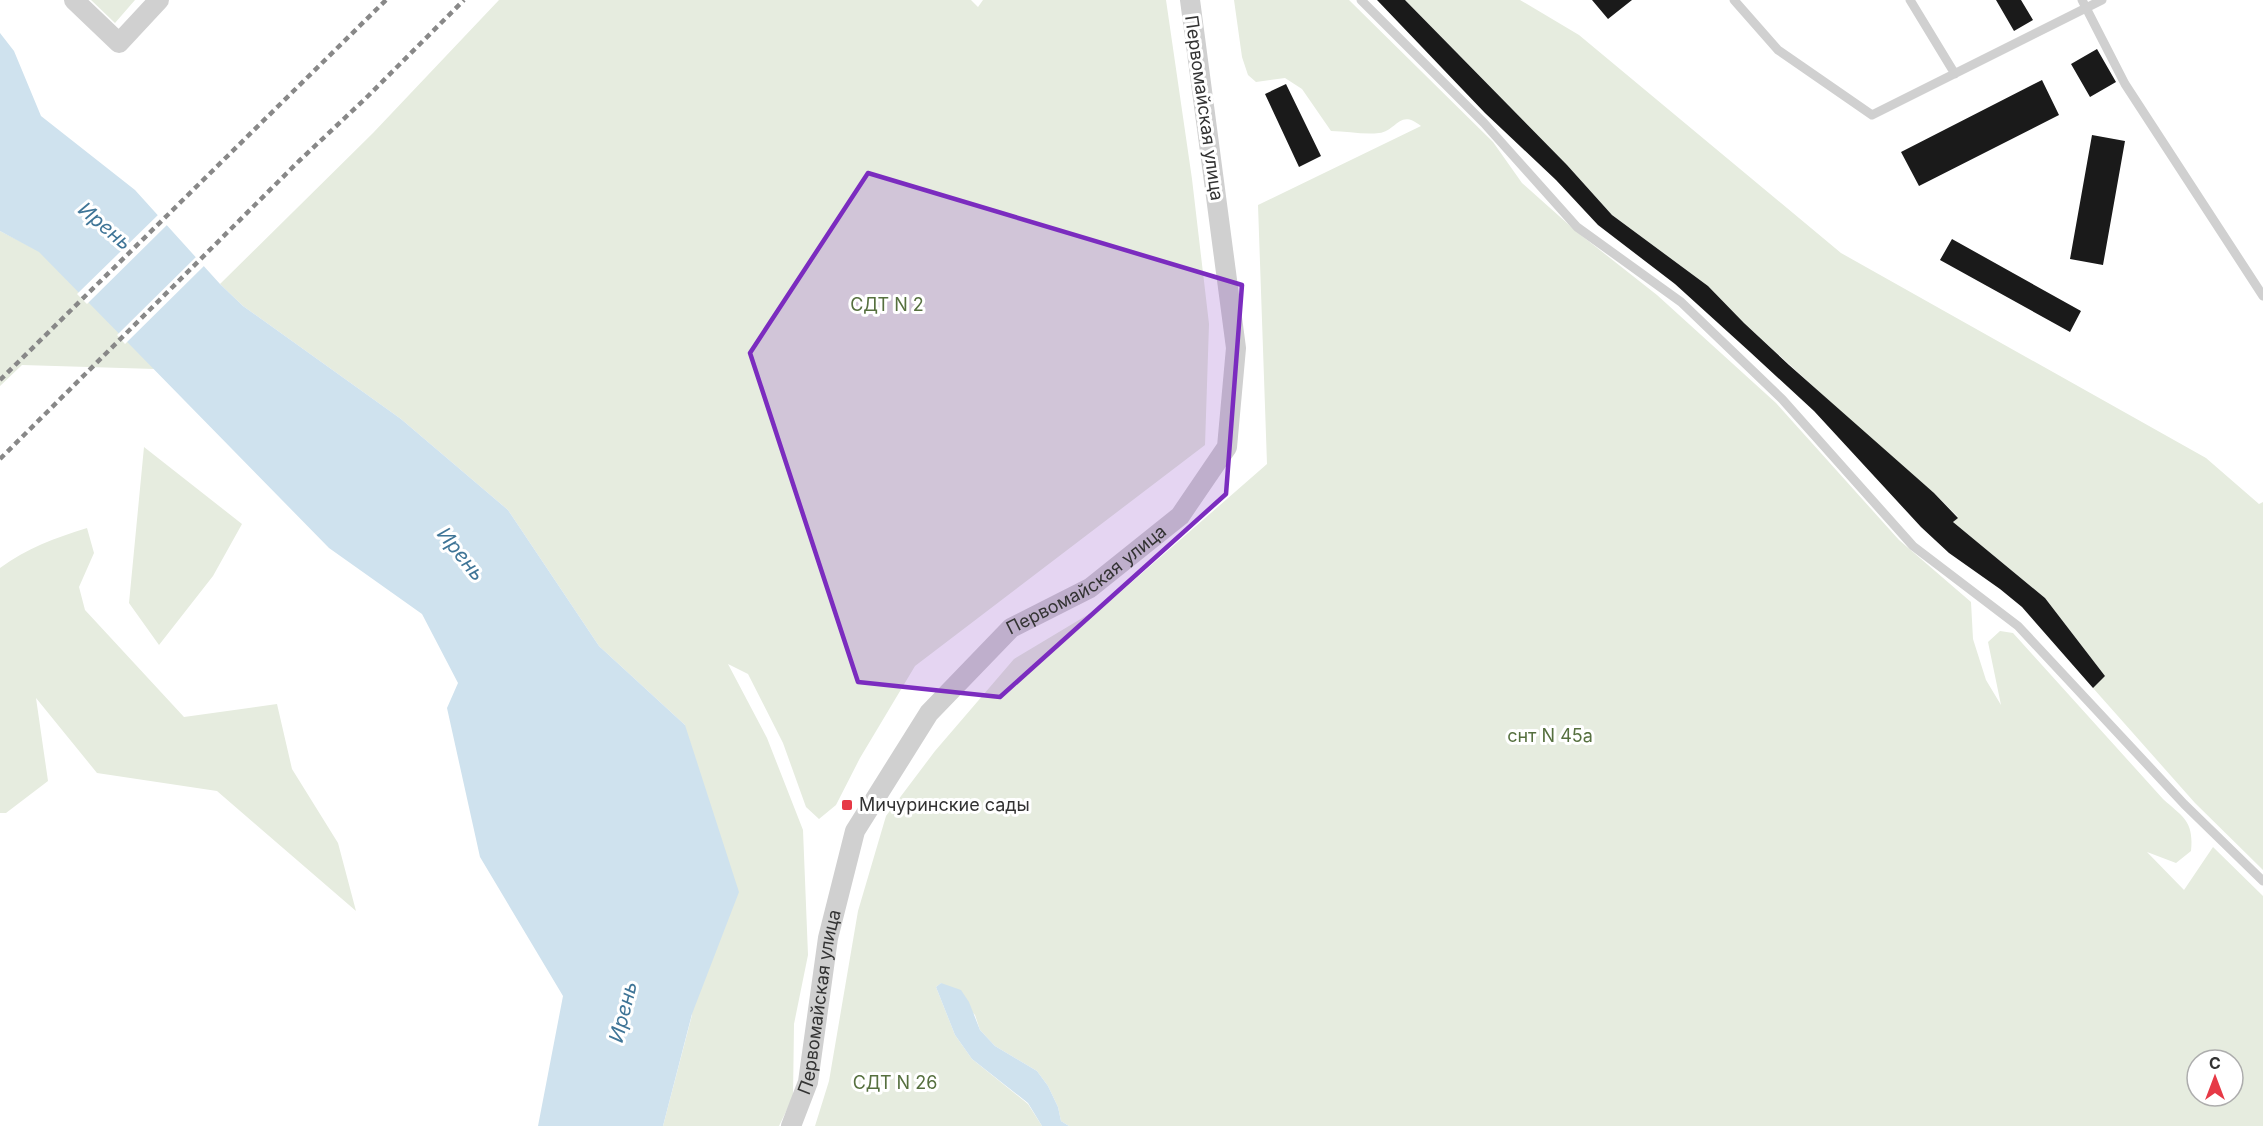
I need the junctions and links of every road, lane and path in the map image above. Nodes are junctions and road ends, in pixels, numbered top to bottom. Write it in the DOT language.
graph roads {
  1 [pos="74,0"];
  2 [pos="159,0"];
  3 [pos="1190,0"];
  4 [pos="1360,0"];
  5 [pos="1734,0"];
  6 [pos="1911,0"];
  7 [pos="2102,0"];
  8 [pos="2085,4"];
  9 [pos="1955,74"];
  10 [pos="2263,296"];
  11 [pos="2263,881"];
  12 [pos="791,1126"];
  1 -- 2 [label="street"];
  3 -- 12 [label="street, Первомайская улица"];
  4 -- 11 [label="lane"];
  5 -- 9 [label="lane"];
  6 -- 9 [label="lane"];
  7 -- 8 [label="lane"];
  8 -- 9 [label="lane"];
  8 -- 10 [label="lane"];
}
